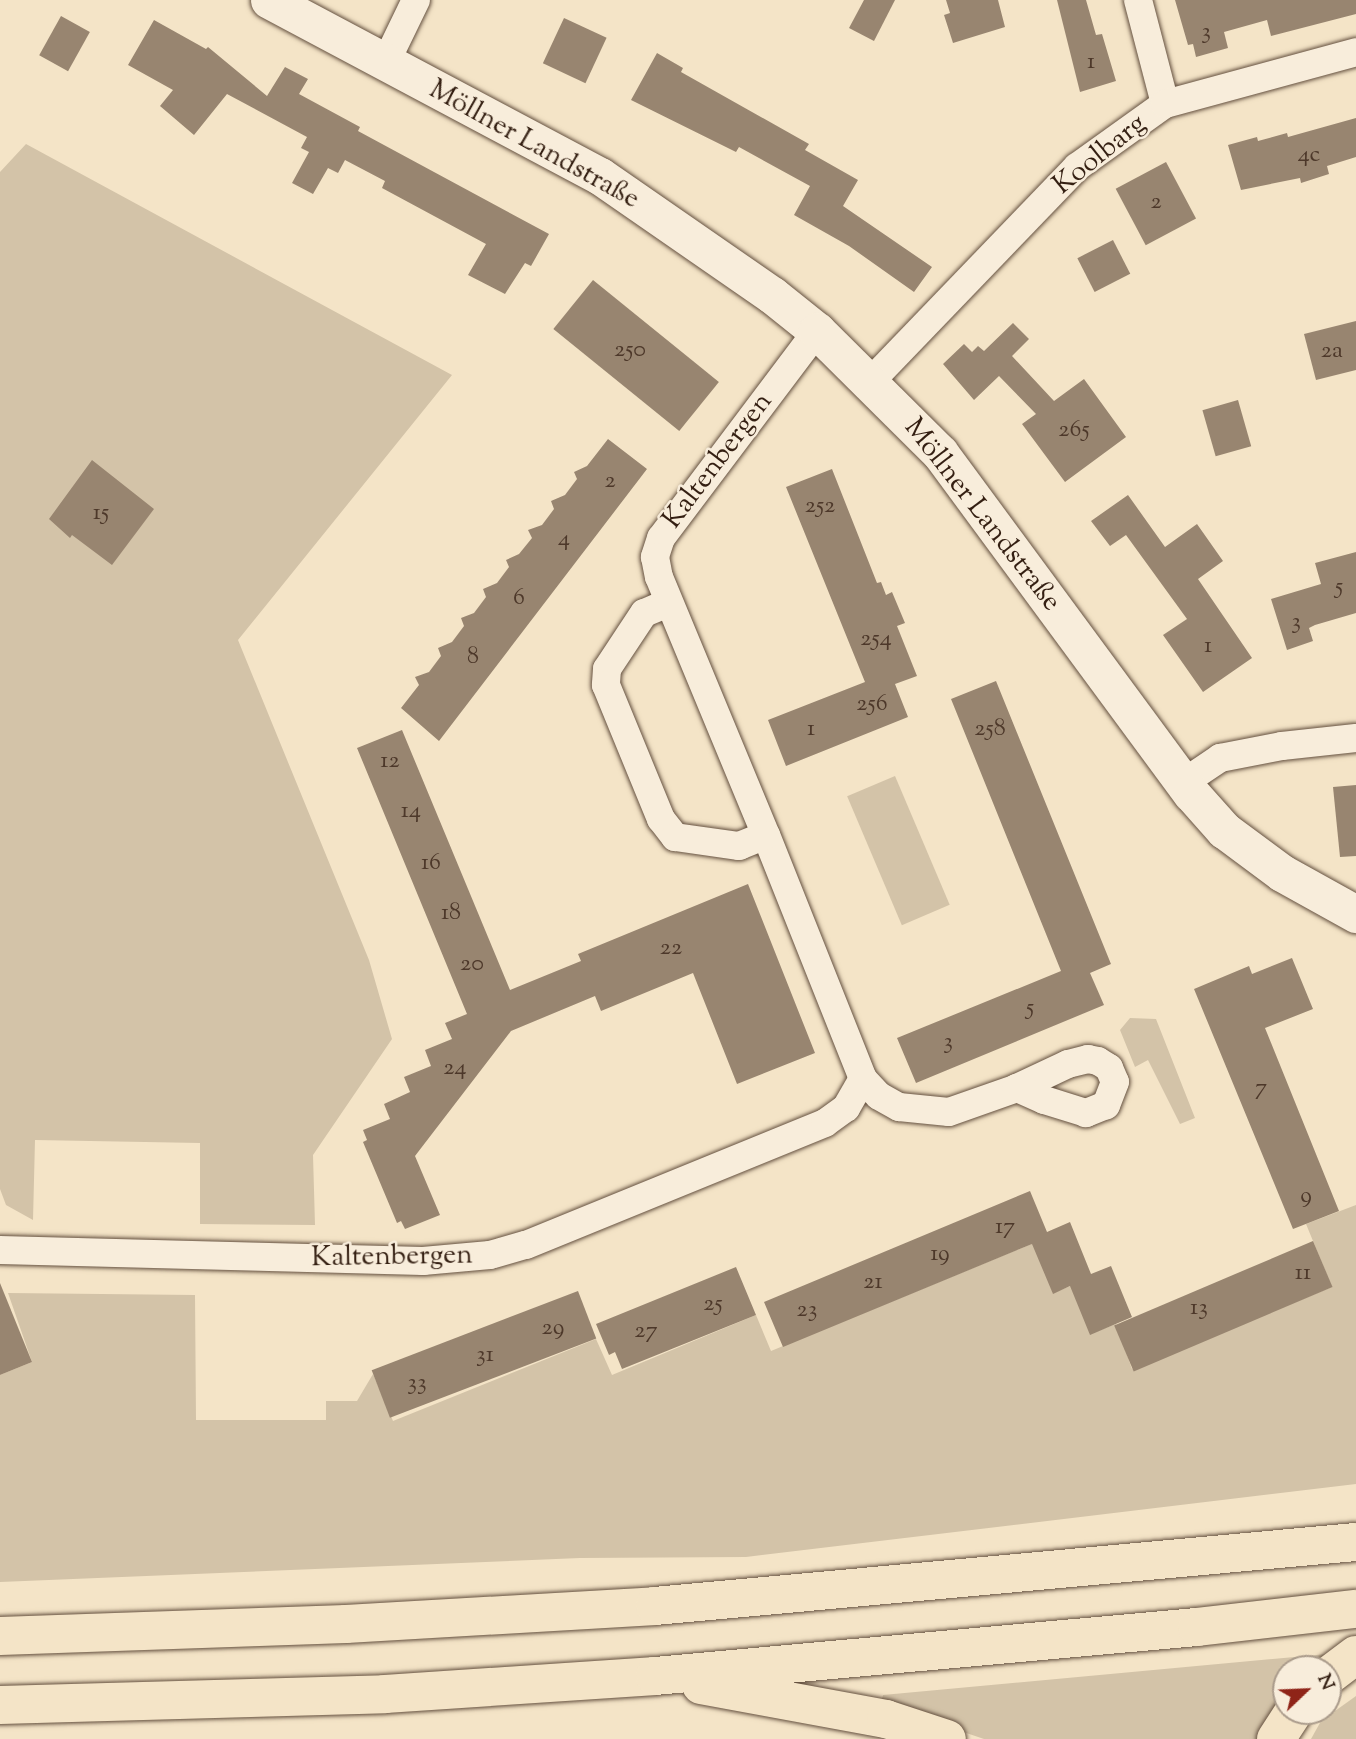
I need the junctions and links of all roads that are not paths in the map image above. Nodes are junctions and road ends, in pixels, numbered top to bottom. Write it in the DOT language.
graph roads {
  1 [pos="269,0"];
  2 [pos="416,0"];
  3 [pos="1138,0"];
  4 [pos="1356,52"];
  5 [pos="385,64"];
  6 [pos="1165,104"];
  7 [pos="817,331"];
  8 [pos="871,381"];
  9 [pos="668,603"];
  10 [pos="1356,738"];
  11 [pos="1184,783"];
  12 [pos="766,835"];
  13 [pos="1356,914"];
  14 [pos="863,1079"];
  15 [pos="1017,1088"];
  16 [pos="0,1250"];
  17 [pos="1356,1542"];
  18 [pos="1356,1609"];
  19 [pos="0,1636"];
  20 [pos="655,1676"];
  21 [pos="0,1705"];
  22 [pos="947,1739"];
  1 -- 5 [label="street, Möllner Landstraße"];
  2 -- 5 [label="street"];
  3 -- 6 [label="street"];
  4 -- 6 [label="street, Koolbarg"];
  5 -- 7 [label="street, Möllner Landstraße"];
  6 -- 8 [label="street, Koolbarg"];
  7 -- 8 [label="street, Möllner Landstraße"];
  7 -- 9 [label="street, Kaltenbergen"];
  8 -- 11 [label="street, Möllner Landstraße"];
  9 -- 12 [label="street, Kaltenbergen"];
  9 -- 12 [label="street"];
  10 -- 11 [label="street"];
  11 -- 13 [label="street, Möllner Landstraße"];
  12 -- 14 [label="street, Kaltenbergen"];
  14 -- 15 [label="street, Kaltenbergen"];
  14 -- 16 [label="street, Kaltenbergen"];
  17 -- 19 [label="highway"];
  18 -- 20 [label="highway"];
  20 -- 21 [label="highway"];
  20 -- 22 [label="highway"];
}
